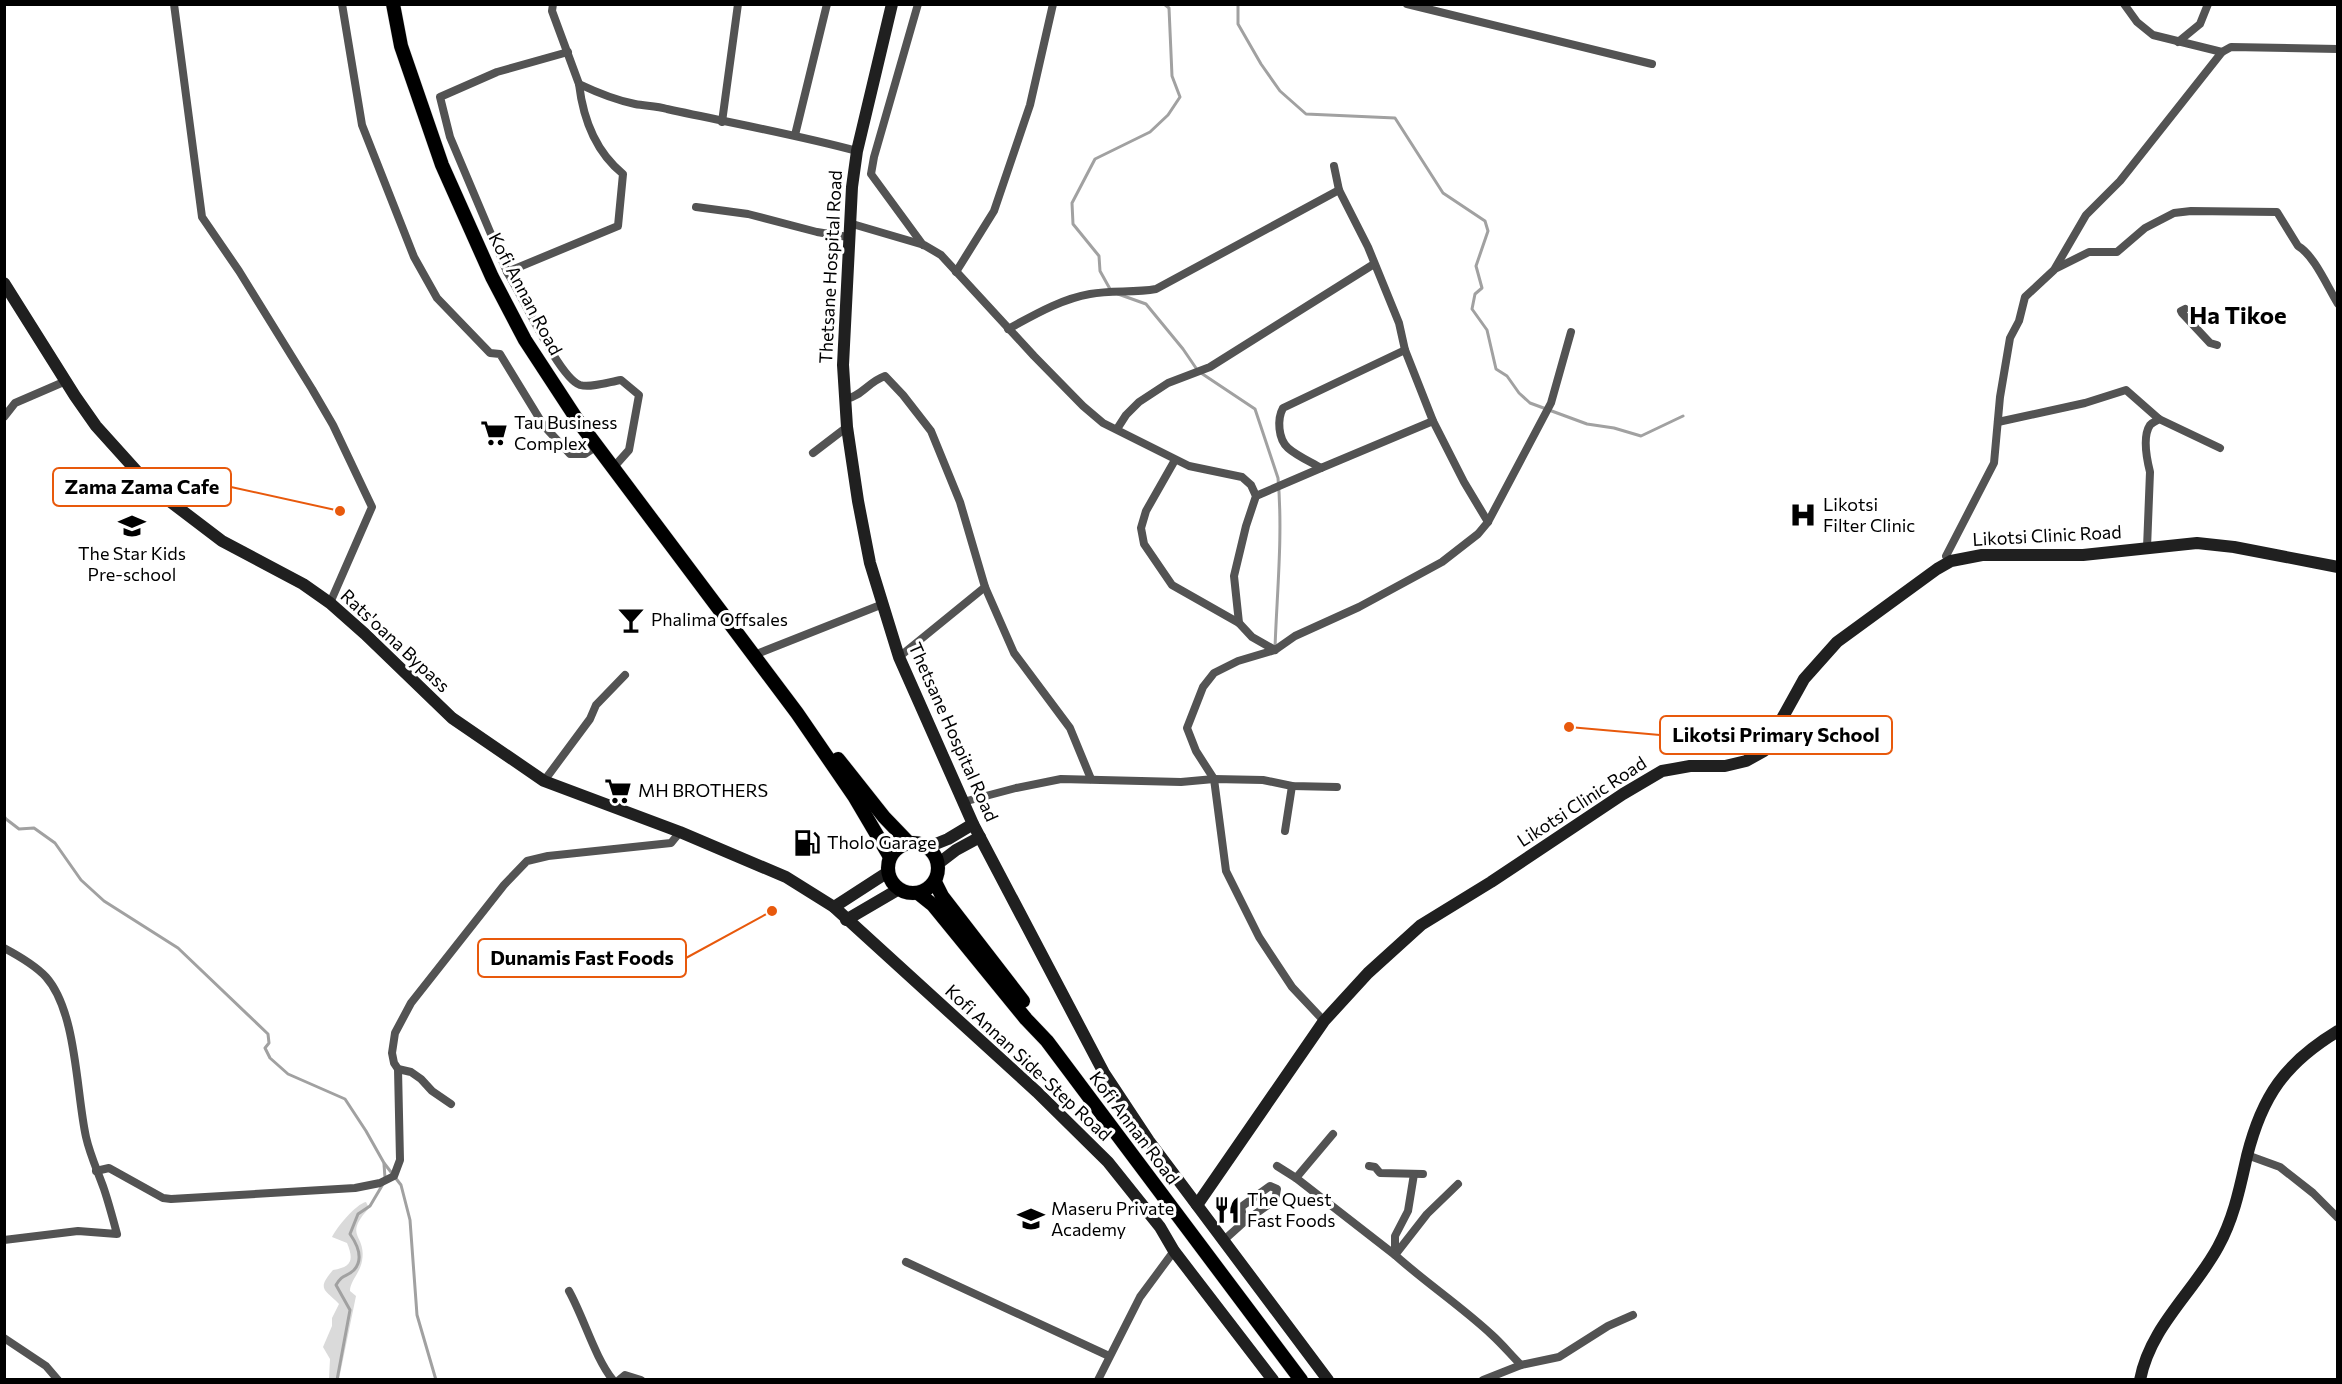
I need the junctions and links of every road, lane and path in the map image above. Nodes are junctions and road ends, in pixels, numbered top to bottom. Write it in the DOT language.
graph roads {
  1 [pos="174,4"];
  2 [pos="342,4"];
  3 [pos="393,4"];
  4 [pos="553,4"];
  5 [pos="738,4"];
  6 [pos="826,4"];
  7 [pos="892,4"];
  8 [pos="918,4"];
  9 [pos="1053,4"];
  10 [pos="1407,4"];
  11 [pos="2124,4"];
  12 [pos="2208,4"];
  13 [pos="2178,42"];
  14 [pos="2337,49"];
  15 [pos="568,52"];
  16 [pos="2222,52"];
  17 [pos="1652,64"];
  18 [pos="579,84"];
  19 [pos="722,122"];
  20 [pos="795,135"];
  21 [pos="856,151"];
  22 [pos="1334,166"];
  23 [pos="1340,190"];
  24 [pos="696,207"];
  25 [pos="849,222"];
  26 [pos="848,237"];
  27 [pos="924,245"];
  28 [pos="1374,264"];
  29 [pos="2054,270"];
  30 [pos="507,272"];
  31 [pos="956,272"];
  32 [pos="4,283"];
  33 [pos="2337,304"];
  34 [pos="2185,309"];
  35 [pos="1008,329"];
  36 [pos="1571,332"];
  37 [pos="2217,345"];
  38 [pos="1405,350"];
  39 [pos="66,381"];
  40 [pos="846,399"];
  41 [pos="4,417"];
  42 [pos="2159,419"];
  43 [pos="1433,421"];
  44 [pos="1998,422"];
  45 [pos="847,427"];
  46 [pos="1117,429"];
  47 [pos="597,446"];
  48 [pos="2220,448"];
  49 [pos="813,453"];
  50 [pos="1175,460"];
  51 [pos="614,468"];
  52 [pos="1321,468"];
  53 [pos="1256,496"];
  54 [pos="1488,522"];
  55 [pos="2147,548"];
  56 [pos="1951,561"];
  57 [pos="2337,567"];
  58 [pos="986,587"];
  59 [pos="330,603"];
  60 [pos="883,604"];
  61 [pos="1239,623"];
  62 [pos="1275,650"];
  63 [pos="754,655"];
  64 [pos="899,657"];
  65 [pos="625,675"];
  66 [pos="797,713"];
  67 [pos="1091,779"];
  68 [pos="1214,779"];
  69 [pos="544,781"];
  70 [pos="1292,786"];
  71 [pos="1337,788"];
  72 [pos="963,802"];
  73 [pos="973,824"];
  74 [pos="1285,831"];
  75 [pos="680,832"];
  76 [pos="980,837"];
  77 [pos="909,843"];
  78 [pos="928,847"];
  79 [pos="890,857"];
  80 [pos="939,863"];
  81 [pos="888,872"];
  82 [pos="935,882"];
  83 [pos="899,889"];
  84 [pos="918,893"];
  85 [pos="834,907"];
  86 [pos="846,920"];
  87 [pos="4,948"];
  88 [pos="1324,1021"];
  89 [pos="2337,1030"];
  90 [pos="1047,1041"];
  91 [pos="398,1069"];
  92 [pos="451,1104"];
  93 [pos="1333,1134"];
  94 [pos="2247,1155"];
  95 [pos="1277,1166"];
  96 [pos="1370,1166"];
  97 [pos="96,1171"];
  98 [pos="1296,1178"];
  99 [pos="1458,1184"];
  100 [pos="1197,1205"];
  101 [pos="2337,1218"];
  102 [pos="1244,1222"];
  103 [pos="4,1240"];
  104 [pos="1224,1240"];
  105 [pos="1174,1251"];
  106 [pos="1395,1255"];
  107 [pos="906,1262"];
  108 [pos="569,1291"];
  109 [pos="1632,1315"];
  110 [pos="4,1338"];
  111 [pos="1109,1356"];
  112 [pos="1521,1365"];
  113 [pos="58,1380"];
  114 [pos="613,1380"];
  115 [pos="619,1380"];
  116 [pos="641,1380"];
  117 [pos="1098,1380"];
  118 [pos="1273,1380"];
  119 [pos="1301,1380"];
  120 [pos="1328,1380"];
  121 [pos="1483,1380"];
  122 [pos="2140,1380"];
  1 -- 59 [label="street"];
  2 -- 47 [label="street"];
  3 -- 47 [label="main road, Kofi Annan Road"];
  4 -- 15 [label="street"];
  5 -- 19 [label="street"];
  6 -- 20 [label="street"];
  7 -- 21 [label="street, Thetsane Hospital Road"];
  8 -- 27 [label="street"];
  9 -- 31 [label="street"];
  10 -- 17 [label="street"];
  11 -- 13 [label="street"];
  12 -- 13 [label="street"];
  13 -- 16 [label="street"];
  14 -- 16 [label="street"];
  15 -- 18 [label="street"];
  15 -- 30 [label="street"];
  16 -- 29 [label="street"];
  18 -- 19 [label="street"];
  18 -- 30 [label="street"];
  19 -- 20 [label="street"];
  20 -- 21 [label="street"];
  21 -- 25 [label="street, Thetsane Hospital Road"];
  22 -- 23 [label="street"];
  23 -- 28 [label="street"];
  23 -- 35 [label="street"];
  24 -- 26 [label="street"];
  25 -- 26 [label="street, Thetsane Hospital Road"];
  25 -- 27 [label="street"];
  26 -- 40 [label="street, Thetsane Hospital Road"];
  27 -- 31 [label="street"];
  28 -- 38 [label="street"];
  28 -- 46 [label="street"];
  29 -- 33 [label="street"];
  29 -- 44 [label="street"];
  30 -- 51 [label="street"];
  31 -- 35 [label="street"];
  32 -- 39 [label="street, Rats'oana Bypass"];
  34 -- 37 [label="street"];
  35 -- 46 [label="street"];
  36 -- 54 [label="street"];
  38 -- 43 [label="street"];
  38 -- 52 [label="street"];
  39 -- 41 [label="street"];
  39 -- 59 [label="street, Rats'oana Bypass"];
  40 -- 45 [label="street, Thetsane Hospital Road"];
  40 -- 58 [label="street"];
  42 -- 44 [label="street"];
  42 -- 48 [label="street"];
  42 -- 55 [label="street"];
  43 -- 52 [label="street"];
  43 -- 54 [label="street"];
  44 -- 56 [label="street"];
  45 -- 49 [label="street"];
  45 -- 60 [label="street, Thetsane Hospital Road"];
  46 -- 50 [label="street"];
  47 -- 51 [label="main road, Kofi Annan Road"];
  50 -- 53 [label="street"];
  50 -- 61 [label="street"];
  51 -- 63 [label="main road, Kofi Annan Road"];
  52 -- 53 [label="street"];
  53 -- 61 [label="street"];
  54 -- 62 [label="street"];
  55 -- 56 [label="street, Likotsi Clinic Road"];
  55 -- 57 [label="street, Likotsi Clinic Road"];
  56 -- 88 [label="street, Likotsi Clinic Road"];
  58 -- 64 [label="street"];
  58 -- 67 [label="street"];
  59 -- 69 [label="street, Rats'oana Bypass"];
  60 -- 63 [label="street"];
  60 -- 64 [label="street, Thetsane Hospital Road"];
  61 -- 62 [label="street"];
  62 -- 68 [label="street"];
  63 -- 66 [label="main road, Kofi Annan Road"];
  64 -- 72 [label="street, Thetsane Hospital Road"];
  65 -- 69 [label="street"];
  66 -- 77 [label="main road, Kofi Annan Road"];
  66 -- 79 [label="main road, Kofi Annan Road"];
  67 -- 68 [label="street"];
  67 -- 72 [label="street"];
  68 -- 70 [label="street"];
  68 -- 88 [label="street"];
  69 -- 75 [label="street, Rats'oana Bypass"];
  70 -- 71 [label="street"];
  70 -- 74 [label="street"];
  72 -- 73 [label="street, Thetsane Hospital Road"];
  73 -- 76 [label="street, Thetsane Hospital Road"];
  73 -- 78 [label="street"];
  75 -- 85 [label="street, Rats'oana Bypass"];
  75 -- 91 [label="street"];
  76 -- 80 [label="street"];
  76 -- 100 [label="street, Thetsane Hospital Road"];
  77 -- 78 [label="main road"];
  77 -- 79 [label="main road"];
  78 -- 80 [label="main road"];
  79 -- 81 [label="main road"];
  80 -- 82 [label="main road"];
  81 -- 83 [label="main road"];
  81 -- 85 [label="street"];
  82 -- 84 [label="main road"];
  82 -- 90 [label="main road, Kofi Annan Road"];
  83 -- 84 [label="main road"];
  83 -- 86 [label="street"];
  84 -- 90 [label="main road, Kofi Annan Road"];
  85 -- 86 [label="street, Rats'oana Bypass"];
  86 -- 105 [label="street, Kofi Annan Side-Step Road"];
  87 -- 97 [label="street"];
  88 -- 100 [label="street, Likotsi Clinic Road"];
  89 -- 94 [label="street"];
  90 -- 119 [label="main road, Kofi Annan Road"];
  91 -- 92 [label="street"];
  91 -- 97 [label="street"];
  93 -- 98 [label="street"];
  94 -- 101 [label="street"];
  94 -- 122 [label="street"];
  95 -- 98 [label="street"];
  96 -- 106 [label="street"];
  97 -- 103 [label="street"];
  98 -- 106 [label="street"];
  99 -- 106 [label="street"];
  100 -- 104 [label="street, Thetsane Hospital Road"];
  102 -- 102 [label="street"];
  102 -- 104 [label="street"];
  104 -- 120 [label="street, Thetsane Hospital Road"];
  105 -- 111 [label="street"];
  105 -- 118 [label="street, Kofi Annan Side-Step Road"];
  106 -- 112 [label="street"];
  107 -- 111 [label="street"];
  108 -- 114 [label="street"];
  109 -- 112 [label="street"];
  110 -- 113 [label="street"];
  111 -- 117 [label="street"];
  112 -- 121 [label="street"];
  115 -- 116 [label="street"];
}
